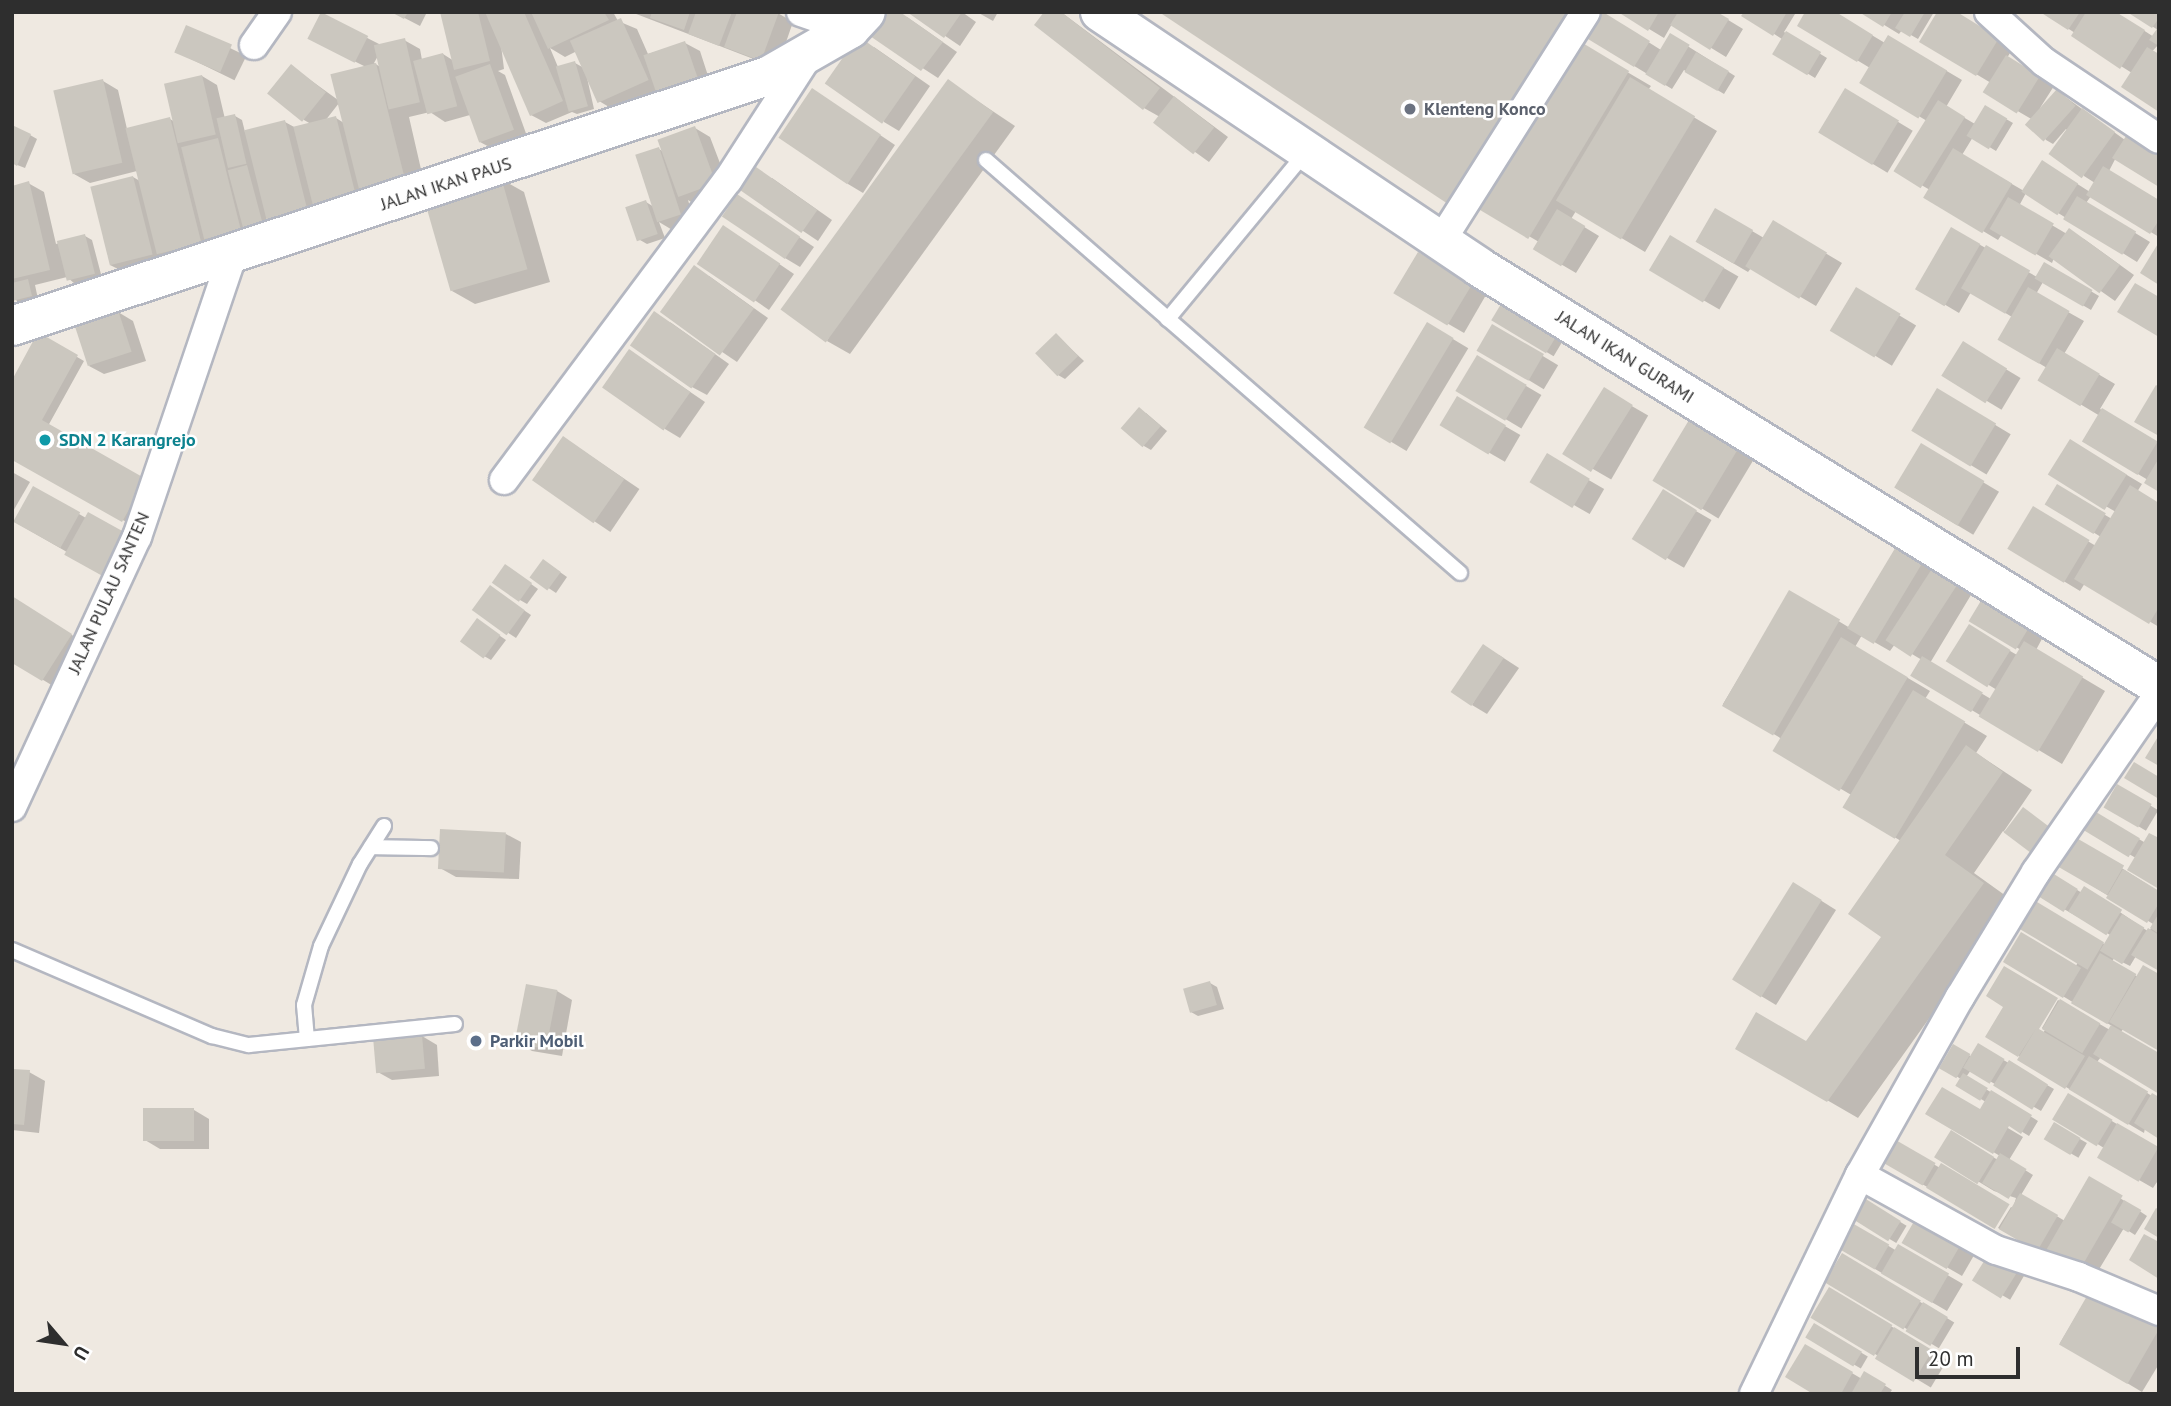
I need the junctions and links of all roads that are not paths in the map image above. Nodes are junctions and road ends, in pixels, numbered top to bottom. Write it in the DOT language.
graph roads {
  1 [pos="276,12"];
  2 [pos="801,12"];
  3 [pos="1100,12"];
  4 [pos="1586,12"];
  5 [pos="1989,12"];
  6 [pos="858,21"];
  7 [pos="254,45"];
  8 [pos="812,51"];
  9 [pos="2159,139"];
  10 [pos="1307,151"];
  11 [pos="986,160"];
  12 [pos="1441,242"];
  13 [pos="233,254"];
  14 [pos="1168,319"];
  15 [pos="12,326"];
  16 [pos="504,480"];
  17 [pos="1460,573"];
  18 [pos="2159,686"];
  19 [pos="2159,694"];
  20 [pos="12,807"];
  21 [pos="384,826"];
  22 [pos="370,847"];
  23 [pos="431,848"];
  24 [pos="12,950"];
  25 [pos="455,1024"];
  26 [pos="307,1039"];
  27 [pos="1860,1175"];
  28 [pos="2159,1311"];
  29 [pos="1754,1394"];
  1 -- 7 [label="street"];
  2 -- 6 [label="street"];
  3 -- 10 [label="main road, JALAN IKAN GURAMI"];
  4 -- 12 [label="street"];
  5 -- 9 [label="street"];
  6 -- 8 [label="main road, JALAN IKAN PAUS"];
  8 -- 13 [label="main road, JALAN IKAN PAUS"];
  8 -- 16 [label="street"];
  10 -- 12 [label="main road, JALAN IKAN GURAMI"];
  10 -- 14 [label="lane"];
  11 -- 14 [label="lane"];
  12 -- 18 [label="main road, JALAN IKAN GURAMI"];
  13 -- 15 [label="main road, JALAN IKAN PAUS"];
  13 -- 20 [label="street, JALAN PULAU SANTEN"];
  14 -- 17 [label="lane"];
  19 -- 27 [label="street"];
  21 -- 22 [label="lane"];
  22 -- 23 [label="lane"];
  22 -- 26 [label="lane"];
  24 -- 26 [label="lane"];
  25 -- 26 [label="lane"];
  27 -- 28 [label="street"];
  27 -- 29 [label="street"];
}
